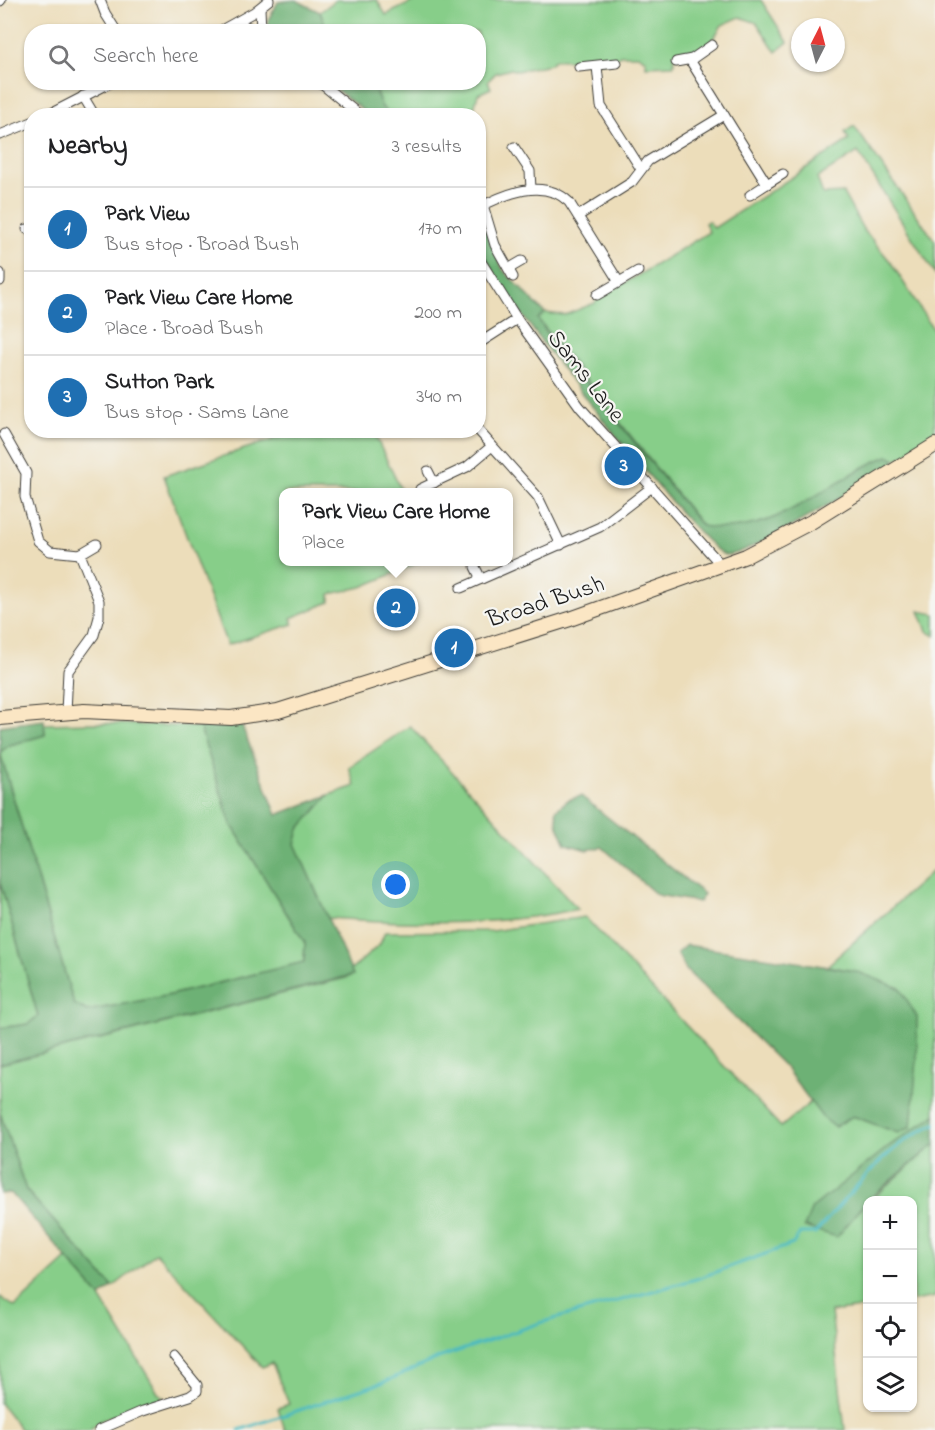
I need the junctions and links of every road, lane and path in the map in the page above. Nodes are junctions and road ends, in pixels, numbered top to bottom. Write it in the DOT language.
graph roads {
  1 [pos="100,0"];
  2 [pos="268,0"];
  3 [pos="260,8"];
  4 [pos="237,22"];
  5 [pos="112,24"];
  6 [pos="233,24"];
  7 [pos="242,24"];
  8 [pos="260,24"];
  9 [pos="712,45"];
  10 [pos="690,60"];
  11 [pos="676,62"];
  12 [pos="617,63"];
  13 [pos="597,66"];
  14 [pos="579,67"];
  15 [pos="95,90"];
  16 [pos="329,90"];
  17 [pos="83,96"];
  18 [pos="61,108"];
  19 [pos="90,108"];
  20 [pos="351,108"];
  21 [pos="724,115"];
  22 [pos="24,125"];
  23 [pos="0,135"];
  24 [pos="514,147"];
  25 [pos="640,169"];
  26 [pos="783,174"];
  27 [pos="767,184"];
  28 [pos="531,189"];
  29 [pos="750,195"];
  30 [pos="486,204"];
  31 [pos="578,216"];
  32 [pos="486,220"];
  33 [pos="522,261"];
  34 [pos="486,269"];
  35 [pos="638,272"];
  36 [pos="0,273"];
  37 [pos="0,281"];
  38 [pos="619,282"];
  39 [pos="597,295"];
  40 [pos="518,319"];
  41 [pos="486,339"];
  42 [pos="4,434"];
  43 [pos="485,438"];
  44 [pos="935,445"];
  45 [pos="492,446"];
  46 [pos="428,471"];
  47 [pos="434,483"];
  48 [pos="652,487"];
  49 [pos="422,488"];
  50 [pos="97,544"];
  51 [pos="561,545"];
  52 [pos="80,554"];
  53 [pos="513,565"];
  54 [pos="512,566"];
  55 [pos="722,566"];
  56 [pos="475,567"];
  57 [pos="481,579"];
  58 [pos="461,588"];
  59 [pos="66,712"];
  60 [pos="0,718"];
  61 [pos="174,1357"];
  62 [pos="99,1430"];
  1 -- 5 [label="street"];
  2 -- 3 [label="street"];
  3 -- 4 [label="street"];
  3 -- 8 [label="street"];
  4 -- 6 [label="street"];
  4 -- 7 [label="street"];
  9 -- 10 [label="street"];
  10 -- 11 [label="street"];
  10 -- 21 [label="street"];
  12 -- 13 [label="street"];
  13 -- 14 [label="street"];
  13 -- 25 [label="street"];
  15 -- 17 [label="street"];
  16 -- 20 [label="street"];
  17 -- 18 [label="street"];
  17 -- 19 [label="street"];
  21 -- 25 [label="street"];
  21 -- 27 [label="street"];
  22 -- 23 [label="street"];
  24 -- 28 [label="street"];
  25 -- 31 [label="street"];
  26 -- 27 [label="street"];
  27 -- 29 [label="street"];
  28 -- 30 [label="street"];
  28 -- 31 [label="street"];
  31 -- 38 [label="street"];
  32 -- 33 [label="street"];
  34 -- 40 [label="street, Sams Lane"];
  35 -- 38 [label="street"];
  36 -- 37 [label="street"];
  38 -- 39 [label="street"];
  40 -- 41 [label="street"];
  40 -- 48 [label="street, Sams Lane"];
  42 -- 52 [label="street"];
  43 -- 45 [label="street"];
  44 -- 55 [label="main road, Broad Bush"];
  45 -- 47 [label="street"];
  45 -- 51 [label="street"];
  46 -- 47 [label="street"];
  47 -- 49 [label="street"];
  48 -- 51 [label="street"];
  48 -- 55 [label="street, Sams Lane"];
  50 -- 52 [label="street"];
  51 -- 53 [label="street"];
  52 -- 59 [label="street"];
  54 -- 57 [label="street"];
  55 -- 59 [label="main road, Broad Bush"];
  56 -- 57 [label="street"];
  57 -- 58 [label="street"];
  59 -- 60 [label="main road, Broad Bush"];
  61 -- 62 [label="street"];
}
